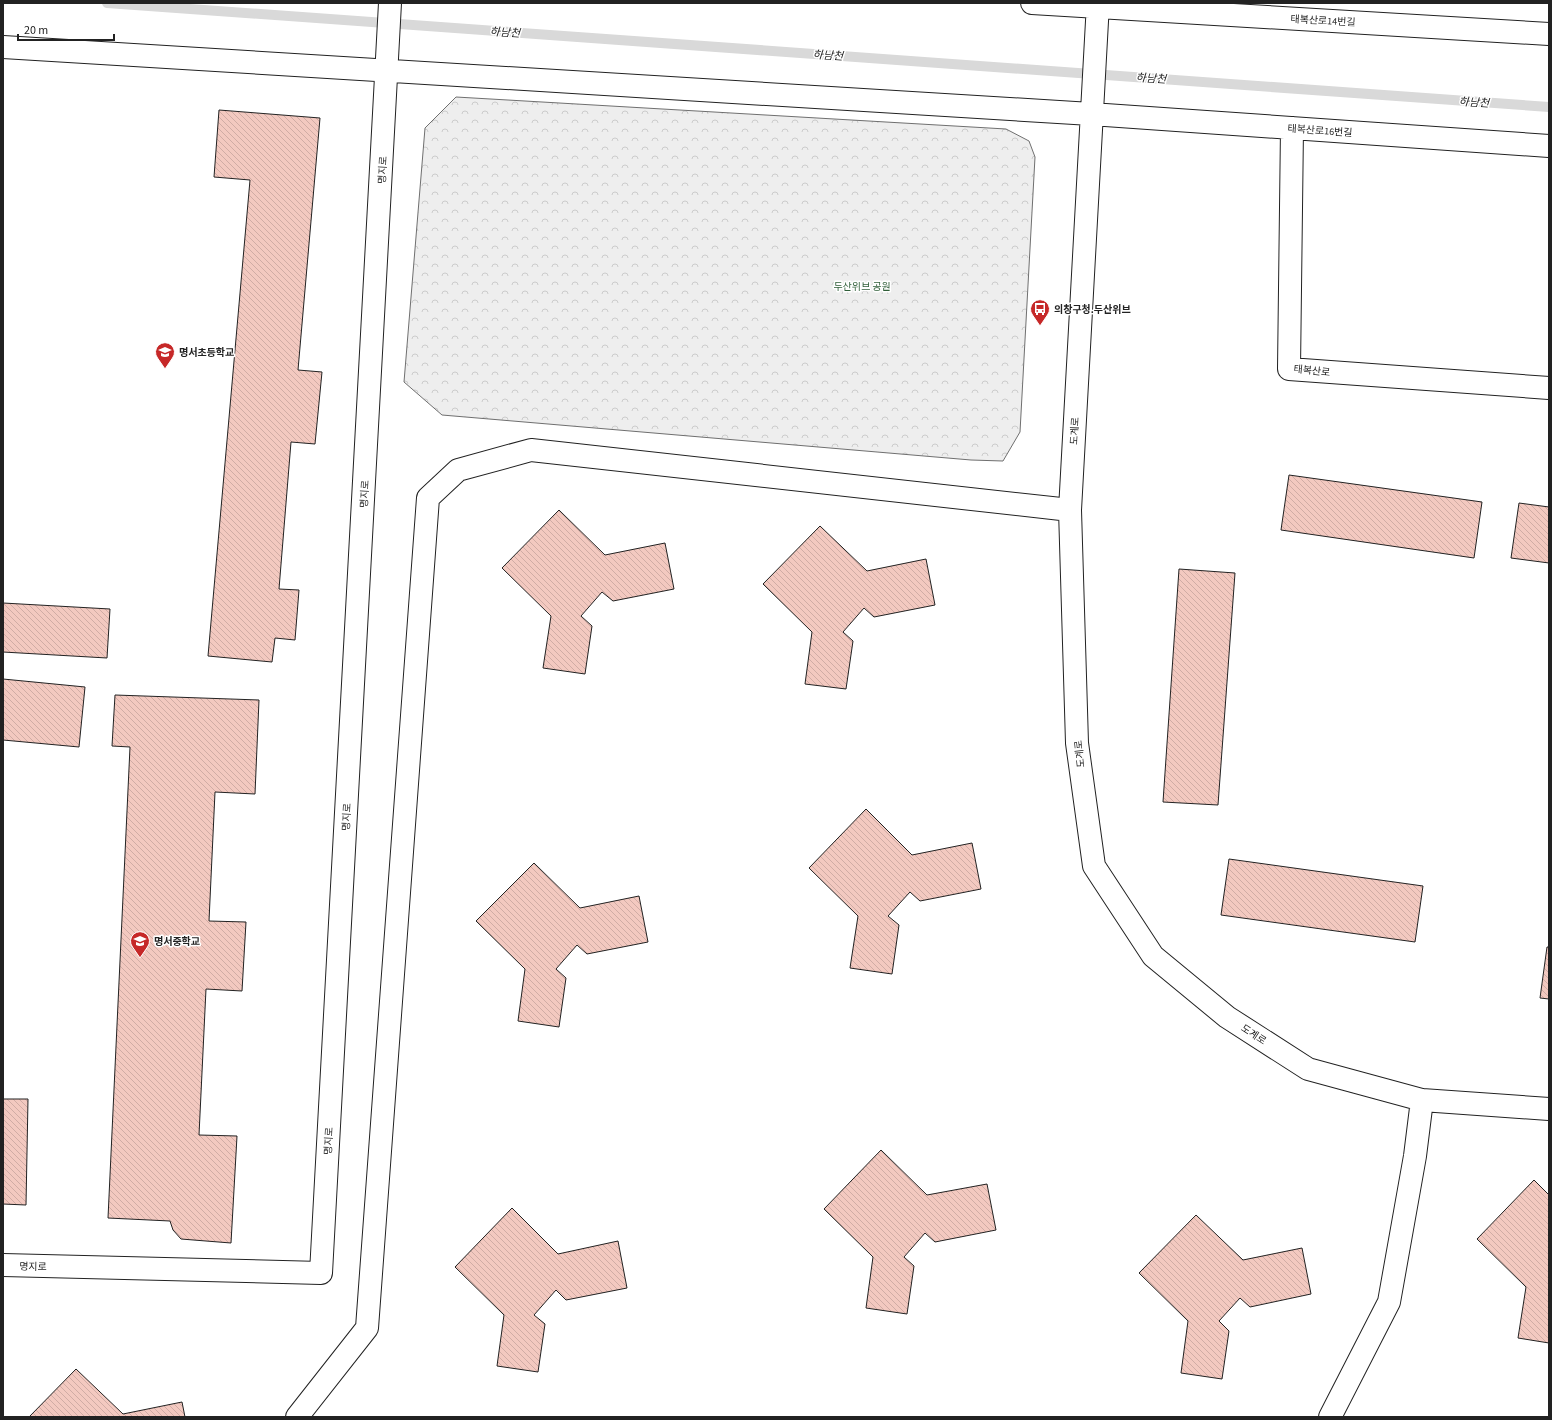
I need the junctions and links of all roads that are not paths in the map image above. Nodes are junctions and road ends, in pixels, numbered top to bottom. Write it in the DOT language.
graph roads {
  1 [pos="390,3"];
  2 [pos="1032,3"];
  3 [pos="1097,10"];
  4 [pos="1346,12"];
  5 [pos="1549,34"];
  6 [pos="3,47"];
  7 [pos="388,71"];
  8 [pos="1091,105"];
  9 [pos="1292,128"];
  10 [pos="1549,146"];
  11 [pos="1549,388"];
  12 [pos="1070,510"];
  13 [pos="1422,1100"];
  14 [pos="1549,1109"];
  15 [pos="3,1265"];
  16 [pos="297,1417"];
  17 [pos="1330,1417"];
  1 -- 7 [label="street, 명지로"];
  2 -- 3 [label="street, 태복산로14번길"];
  3 -- 4 [label="street, 태복산로14번길"];
  3 -- 8 [label="street, 도계로"];
  4 -- 5 [label="street, 태복산로14번길"];
  6 -- 7 [label="street, 태복산로16번길"];
  7 -- 8 [label="street, 태복산로16번길"];
  7 -- 15 [label="street, 명지로"];
  8 -- 9 [label="street, 태복산로16번길"];
  8 -- 12 [label="street, 도계로"];
  9 -- 10 [label="street, 태복산로16번길"];
  9 -- 11 [label="street, 태복산로"];
  12 -- 13 [label="street, 도계로"];
  12 -- 16 [label="street"];
  13 -- 14 [label="street, 도계로"];
  13 -- 17 [label="street"];
}
